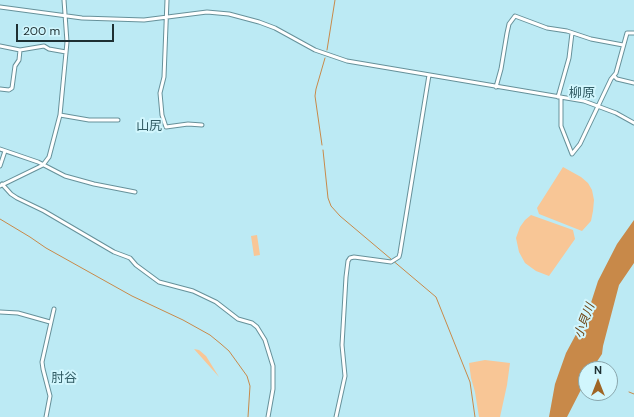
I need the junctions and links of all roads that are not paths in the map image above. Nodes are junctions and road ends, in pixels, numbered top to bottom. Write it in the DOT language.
graph roads {
  1 [pos="64,0"];
  2 [pos="167,0"];
  3 [pos="0,7"];
  4 [pos="66,17"];
  5 [pos="167,18"];
  6 [pos="572,33"];
  7 [pos="634,33"];
  8 [pos="623,45"];
  9 [pos="0,46"];
  10 [pos="20,50"];
  11 [pos="66,52"];
  12 [pos="429,75"];
  13 [pos="614,76"];
  14 [pos="634,82"];
  15 [pos="496,87"];
  16 [pos="0,89"];
  17 [pos="560,97"];
  18 [pos="599,106"];
  19 [pos="60,115"];
  20 [pos="118,120"];
  21 [pos="634,123"];
  22 [pos="202,125"];
  23 [pos="0,149"];
  24 [pos="5,151"];
  25 [pos="43,165"];
  26 [pos="0,166"];
  27 [pos="1,185"];
  28 [pos="135,192"];
  29 [pos="54,309"];
  30 [pos="0,312"];
  31 [pos="50,322"];
  32 [pos="46,417"];
  33 [pos="268,417"];
  34 [pos="336,417"];
  1 -- 4 [label="street"];
  2 -- 5 [label="street"];
  3 -- 4 [label="street"];
  4 -- 5 [label="street"];
  4 -- 11 [label="street"];
  5 -- 12 [label="street"];
  5 -- 22 [label="street"];
  6 -- 8 [label="street"];
  6 -- 15 [label="street"];
  6 -- 17 [label="street"];
  7 -- 8 [label="street"];
  8 -- 13 [label="street"];
  9 -- 10 [label="street"];
  10 -- 11 [label="street"];
  10 -- 16 [label="street"];
  11 -- 19 [label="street"];
  12 -- 15 [label="street"];
  12 -- 34 [label="street"];
  13 -- 14 [label="street"];
  13 -- 18 [label="street"];
  15 -- 17 [label="street"];
  17 -- 18 [label="street"];
  17 -- 18 [label="street"];
  18 -- 21 [label="street"];
  19 -- 20 [label="street"];
  19 -- 25 [label="street"];
  23 -- 24 [label="street"];
  24 -- 25 [label="street"];
  24 -- 26 [label="street"];
  25 -- 27 [label="street"];
  25 -- 28 [label="street"];
  27 -- 33 [label="street"];
  29 -- 31 [label="street"];
  30 -- 31 [label="street"];
  31 -- 32 [label="street"];
}
